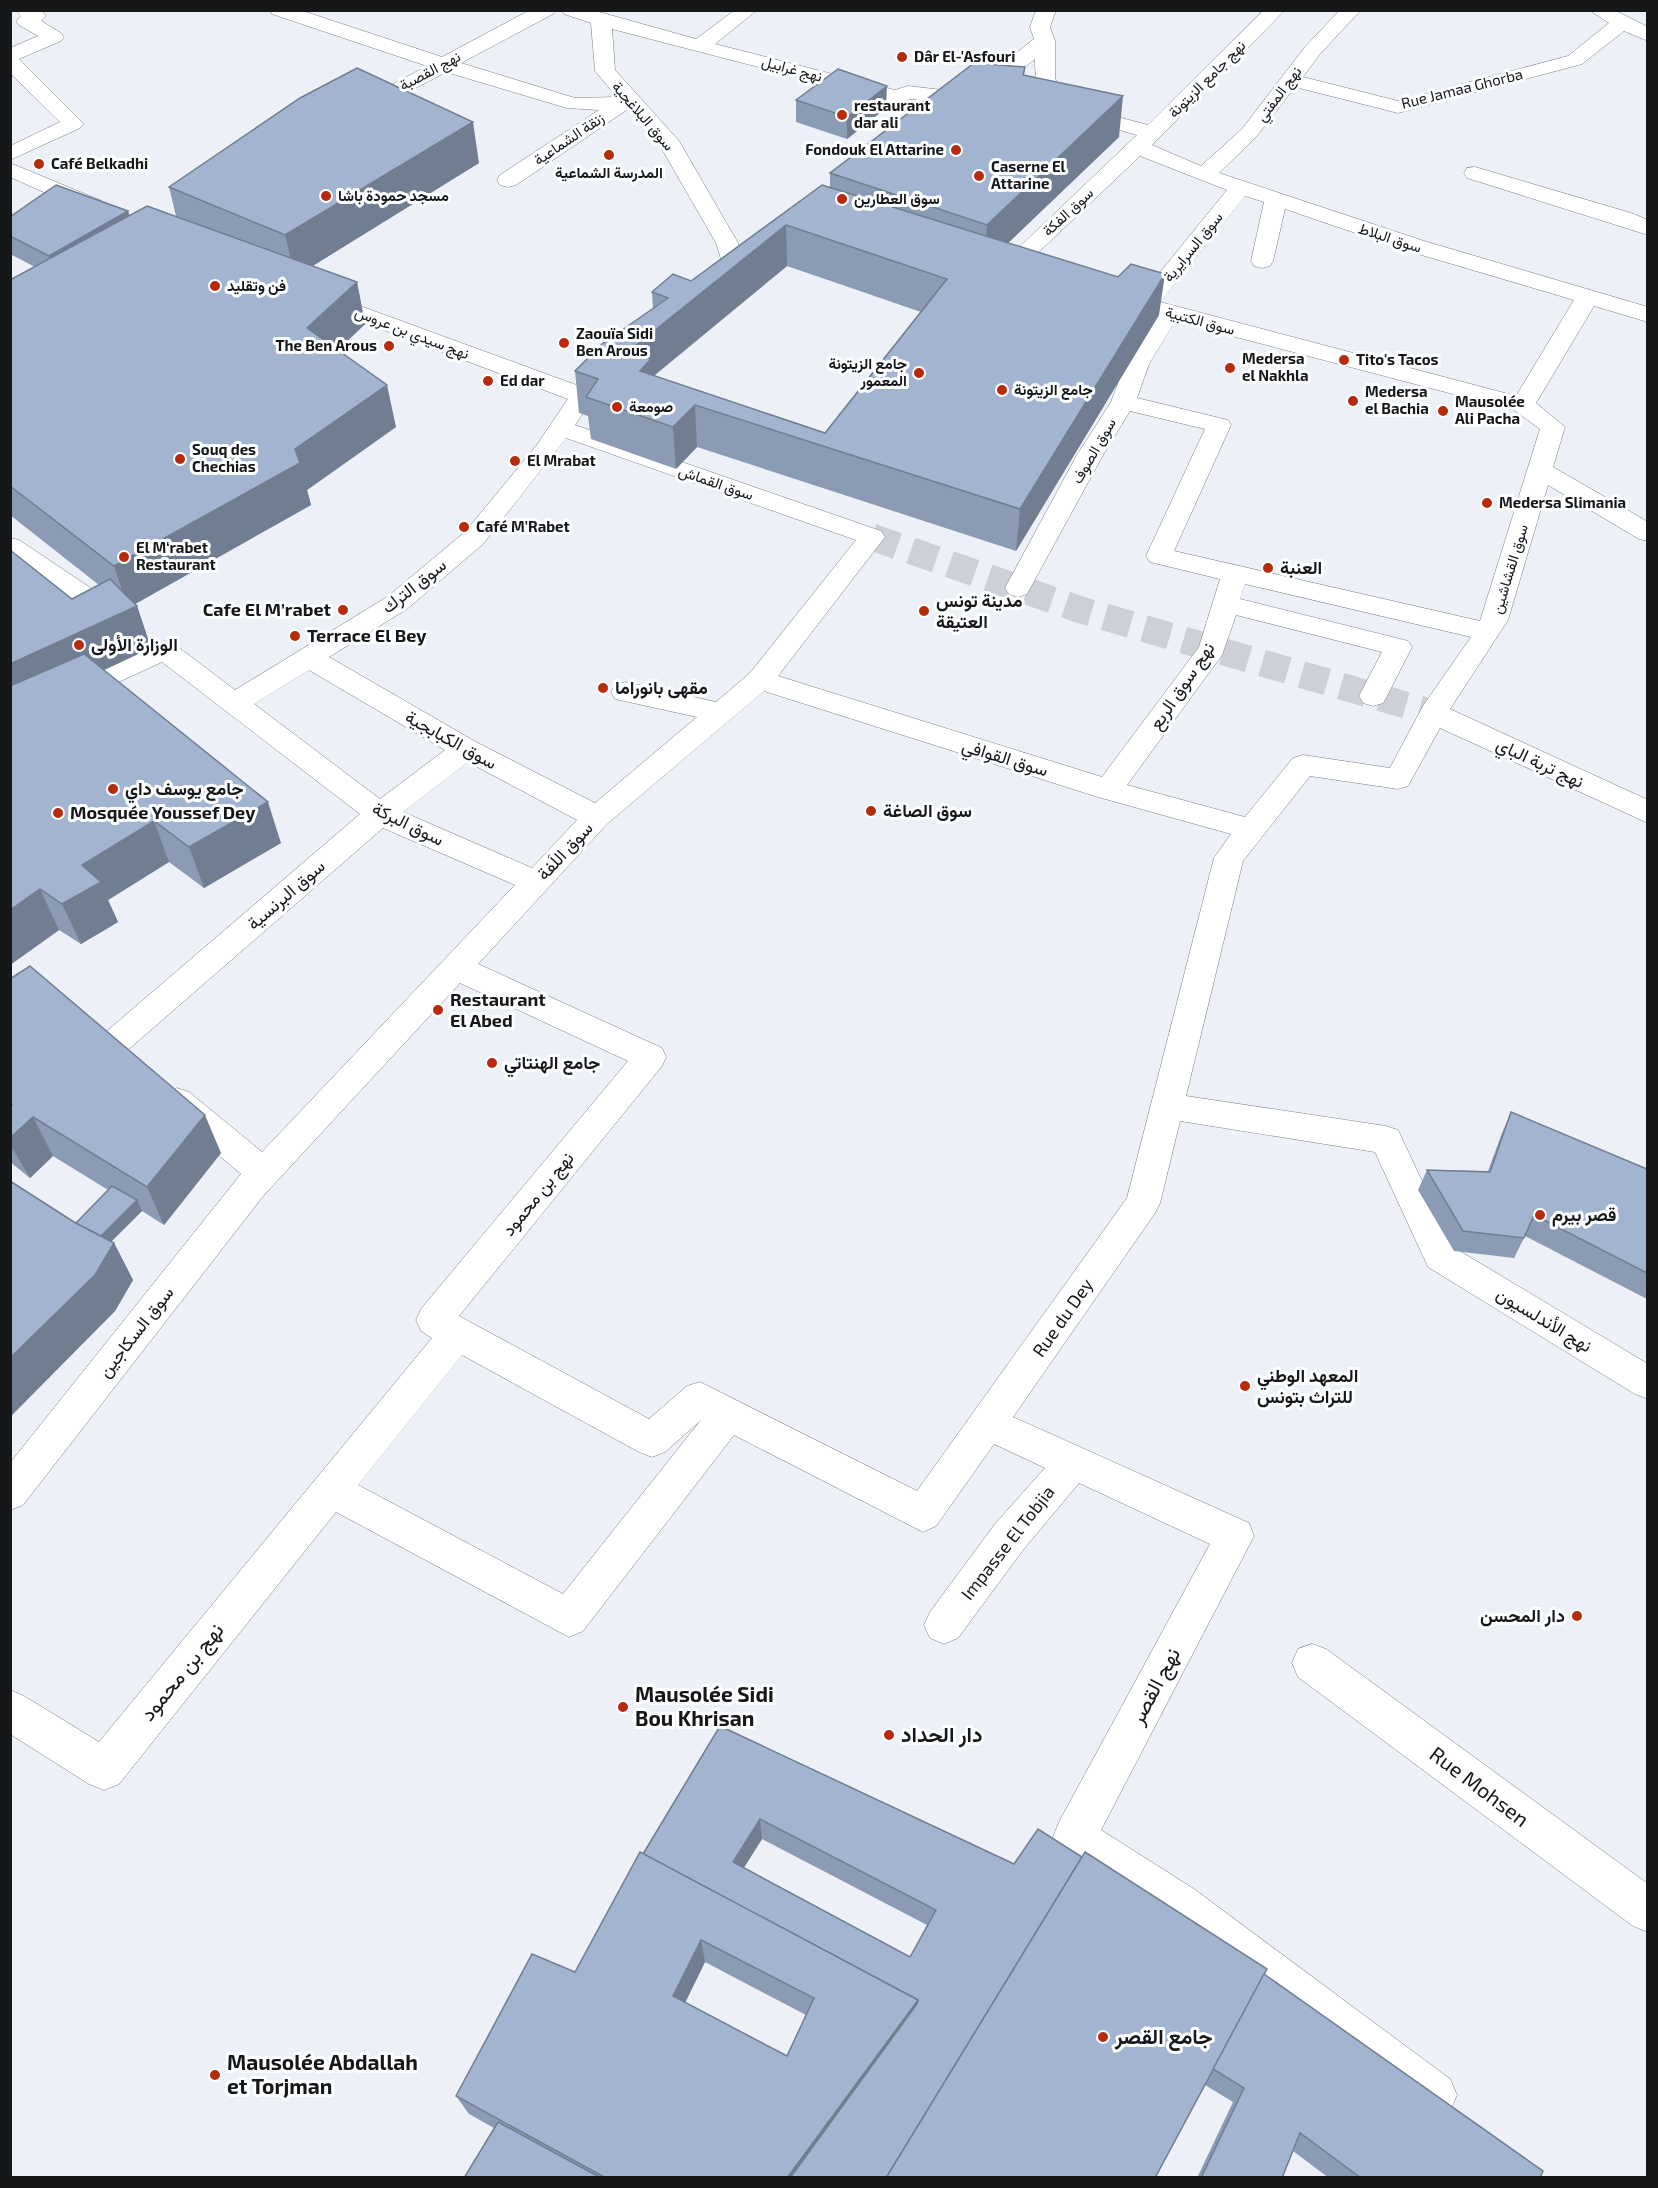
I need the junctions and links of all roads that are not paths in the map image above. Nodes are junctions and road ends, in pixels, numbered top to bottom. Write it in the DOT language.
graph roads {
  1 [pos="25,10"];
  2 [pos="279,10"];
  3 [pos="546,10"];
  4 [pos="571,10"];
  5 [pos="748,10"];
  6 [pos="1046,10"];
  7 [pos="1276,10"];
  8 [pos="1352,10"];
  9 [pos="1598,10"];
  10 [pos="601,20"];
  11 [pos="1622,21"];
  12 [pos="1647,35"];
  13 [pos="1045,41"];
  14 [pos="700,45"];
  15 [pos="10,56"];
  16 [pos="10,61"];
  17 [pos="442,64"];
  18 [pos="1290,80"];
  19 [pos="968,100"];
  20 [pos="626,101"];
  21 [pos="1001,102"];
  22 [pos="1033,104"];
  23 [pos="1055,105"];
  24 [pos="941,121"];
  25 [pos="337,122"];
  26 [pos="1145,140"];
  27 [pos="10,154"];
  28 [pos="10,170"];
  29 [pos="1475,173"];
  30 [pos="1204,175"];
  31 [pos="508,180"];
  32 [pos="1241,187"];
  33 [pos="1276,199"];
  34 [pos="117,217"];
  35 [pos="1647,228"];
  36 [pos="754,255"];
  37 [pos="1262,261"];
  38 [pos="975,271"];
  39 [pos="1647,290"];
  40 [pos="311,297"];
  41 [pos="1587,298"];
  42 [pos="1156,309"];
  43 [pos="1621,309"];
  44 [pos="1095,310"];
  45 [pos="1647,315"];
  46 [pos="622,362"];
  47 [pos="582,396"];
  48 [pos="1124,402"];
  49 [pos="1523,405"];
  50 [pos="560,428"];
  51 [pos="1540,470"];
  52 [pos="1647,533"];
  53 [pos="15,536"];
  54 [pos="872,537"];
  55 [pos="1235,572"];
  56 [pos="1018,588"];
  57 [pos="1226,604"];
  58 [pos="1488,632"];
  59 [pos="164,650"];
  60 [pos="309,658"];
  61 [pos="760,680"];
  62 [pos="625,692"];
  63 [pos="1373,696"];
  64 [pos="233,704"];
  65 [pos="721,713"];
  66 [pos="1433,713"];
  67 [pos="10,722"];
  68 [pos="466,749"];
  69 [pos="1108,790"];
  70 [pos="1647,813"];
  71 [pos="380,814"];
  72 [pos="597,817"];
  73 [pos="1252,829"];
  74 [pos="536,882"];
  75 [pos="456,968"];
  76 [pos="84,1024"];
  77 [pos="111,1046"];
  78 [pos="1168,1106"];
  79 [pos="263,1173"];
  80 [pos="457,1334"];
  81 [pos="1647,1383"];
  82 [pos="729,1413"];
  83 [pos="989,1424"];
  84 [pos="1073,1462"];
  85 [pos="331,1490"];
  86 [pos="10,1493"];
  87 [pos="944,1625"];
  88 [pos="1312,1663"];
  89 [pos="10,1710"];
  90 [pos="1647,1911"];
  91 [pos="1466,2120"];
  1 -- 15 [label="street"];
  2 -- 17 [label="street"];
  3 -- 17 [label="street, نهج القصبة"];
  4 -- 10 [label="street"];
  5 -- 14 [label="street"];
  6 -- 13 [label="street"];
  7 -- 26 [label="street, نهج جامع الزيتونة"];
  8 -- 18 [label="street, نهج المفتي"];
  9 -- 11 [label="street"];
  10 -- 14 [label="street, نهج غرابيل"];
  10 -- 20 [label="street, سوق البلاغجية"];
  11 -- 12 [label="street"];
  11 -- 18 [label="street, Rue Jamaa Ghorba"];
  13 -- 19 [label="street"];
  13 -- 23 [label="street"];
  14 -- 19 [label="street, نهج غرابيل"];
  16 -- 27 [label="street"];
  17 -- 20 [label="street"];
  17 -- 25 [label="street, نهج القصبة"];
  18 -- 30 [label="street, نهج المفتي"];
  19 -- 21 [label="street, نهج غرابيل"];
  19 -- 24 [label="street"];
  20 -- 31 [label="street, زنقة الشماعية"];
  20 -- 36 [label="street, سوق البلاغجية"];
  22 -- 23 [label="street"];
  23 -- 26 [label="street"];
  26 -- 30 [label="street, سوق البلاط"];
  26 -- 38 [label="street, سوق الفكة"];
  28 -- 34 [label="street"];
  29 -- 35 [label="street"];
  30 -- 32 [label="street, سوق البلاط"];
  32 -- 33 [label="street, سوق البلاط"];
  32 -- 42 [label="street, سوق السرايرية"];
  33 -- 37 [label="street"];
  33 -- 41 [label="street, سوق البلاط"];
  39 -- 43 [label="street"];
  40 -- 47 [label="street, نهج سيدي بن عروس"];
  41 -- 43 [label="street, سوق البلاط"];
  41 -- 49 [label="street"];
  42 -- 44 [label="street, سوق الكتبية"];
  42 -- 48 [label="street, سوق الصوف"];
  42 -- 49 [label="street, سوق الكتبية"];
  43 -- 45 [label="street, سوق البلاط"];
  46 -- 47 [label="street"];
  47 -- 50 [label="street"];
  48 -- 55 [label="street"];
  48 -- 56 [label="street, سوق الصوف"];
  49 -- 51 [label="street, سوق القشاشين"];
  50 -- 54 [label="street, سوق القماش"];
  50 -- 60 [label="street, سوق الترك"];
  51 -- 52 [label="street"];
  51 -- 58 [label="street, سوق القشاشين"];
  53 -- 59 [label="street, سوق البركة"];
  54 -- 61 [label="street, سوق اللَفة"];
  55 -- 57 [label="street, نهج سوق الربع"];
  55 -- 58 [label="street"];
  57 -- 63 [label="street"];
  57 -- 69 [label="street, نهج سوق الربع"];
  58 -- 66 [label="street, سوق القشاشين"];
  59 -- 64 [label="street, سوق البركة"];
  59 -- 67 [label="street"];
  60 -- 64 [label="street, سوق الترك"];
  60 -- 68 [label="street, سوق الكبابجية"];
  61 -- 65 [label="street, سوق اللَفة"];
  61 -- 69 [label="street, سوق القوافي"];
  62 -- 65 [label="street"];
  64 -- 71 [label="street, سوق البركة"];
  65 -- 72 [label="street, سوق اللَفة"];
  66 -- 70 [label="street, نهج تربة الباي"];
  66 -- 73 [label="street, سوق القشاشين"];
  68 -- 71 [label="street, سوق البرنسية"];
  68 -- 72 [label="street, سوق الكبابجية"];
  69 -- 73 [label="street, سوق القوافي"];
  71 -- 74 [label="street, سوق البركة"];
  71 -- 77 [label="street, سوق البرنسية"];
  72 -- 74 [label="street, سوق اللَفة"];
  73 -- 78 [label="street, Rue du Dey"];
  74 -- 75 [label="street, سوق اللَفة"];
  75 -- 79 [label="street, سوق اللَفة"];
  75 -- 80 [label="street, نهج بن محمود"];
  76 -- 77 [label="street"];
  77 -- 79 [label="street"];
  78 -- 81 [label="street, نهج الأندلسيون"];
  78 -- 83 [label="street, Rue du Dey"];
  79 -- 86 [label="street, سوق السكاجين"];
  80 -- 82 [label="street"];
  80 -- 85 [label="street, نهج بن محمود"];
  82 -- 83 [label="street, Rue du Dey"];
  82 -- 85 [label="street"];
  83 -- 84 [label="street"];
  84 -- 87 [label="street, Impasse El Tobjia"];
  84 -- 91 [label="street, نهج القصر"];
  85 -- 89 [label="street, نهج بن محمود"];
  88 -- 90 [label="street, Rue Mohsen"];
}
